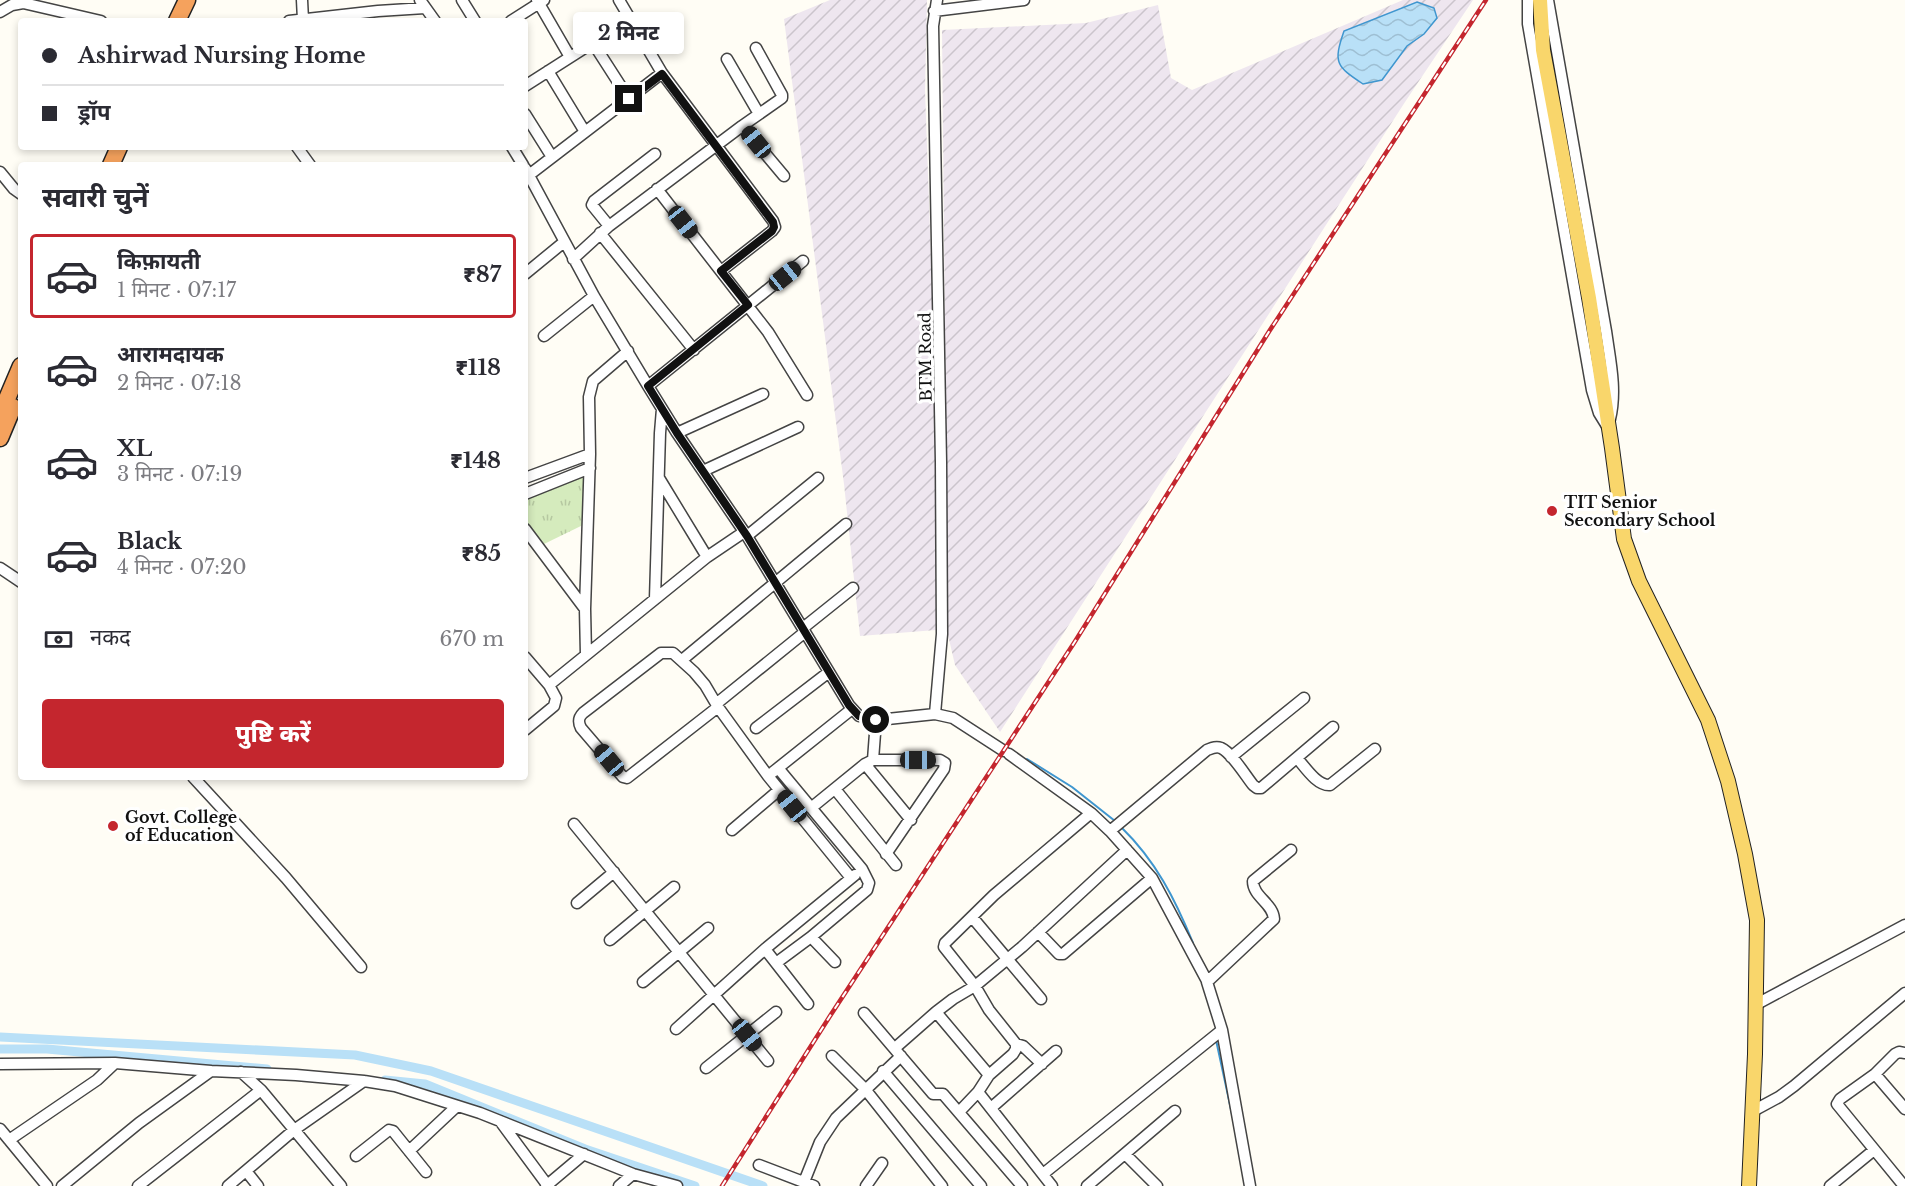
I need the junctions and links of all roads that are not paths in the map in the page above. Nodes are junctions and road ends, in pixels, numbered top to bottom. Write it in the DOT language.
graph roads {
  1 [pos="187,0"];
  2 [pos="197,0"];
  3 [pos="302,0"];
  4 [pos="371,0"];
  5 [pos="462,0"];
  6 [pos="620,0"];
  7 [pos="1024,0"];
  8 [pos="1528,0"];
  9 [pos="1540,0"];
  10 [pos="1548,0"];
  11 [pos="540,1"];
  12 [pos="11,3"];
  13 [pos="423,4"];
  14 [pos="936,6"];
  15 [pos="378,11"];
  16 [pos="0,12"];
  17 [pos="87,18"];
  18 [pos="178,18"];
  19 [pos="189,18"];
  20 [pos="303,18"];
  21 [pos="320,18"];
  22 [pos="433,18"];
  23 [pos="473,18"];
  24 [pos="516,18"];
  25 [pos="630,19"];
  26 [pos="593,43"];
  27 [pos="756,48"];
  28 [pos="570,57"];
  29 [pos="727,60"];
  30 [pos="548,71"];
  31 [pos="662,74"];
  32 [pos="528,84"];
  33 [pos="629,99"];
  34 [pos="759,114"];
  35 [pos="528,119"];
  36 [pos="742,126"];
  37 [pos="585,132"];
  38 [pos="716,145"];
  39 [pos="655,154"];
  40 [pos="552,157"];
  41 [pos="528,170"];
  42 [pos="0,172"];
  43 [pos="528,175"];
  44 [pos="784,176"];
  45 [pos="657,189"];
  46 [pos="17,191"];
  47 [pos="604,230"];
  48 [pos="564,242"];
  49 [pos="573,259"];
  50 [pos="803,261"];
  51 [pos="528,266"];
  52 [pos="721,271"];
  53 [pos="594,296"];
  54 [pos="748,305"];
  55 [pos="544,336"];
  56 [pos="694,350"];
  57 [pos="628,351"];
  58 [pos="18,373"];
  59 [pos="648,386"];
  60 [pos="763,394"];
  61 [pos="807,396"];
  62 [pos="18,397"];
  63 [pos="662,409"];
  64 [pos="0,415"];
  65 [pos="798,427"];
  66 [pos="1608,428"];
  67 [pos="677,433"];
  68 [pos="0,438"];
  69 [pos="590,454"];
  70 [pos="590,468"];
  71 [pos="703,471"];
  72 [pos="528,477"];
  73 [pos="658,478"];
  74 [pos="818,478"];
  75 [pos="528,493"];
  76 [pos="846,524"];
  77 [pos="528,533"];
  78 [pos="745,534"];
  79 [pos="708,557"];
  80 [pos="0,568"];
  81 [pos="18,580"];
  82 [pos="775,582"];
  83 [pos="853,588"];
  84 [pos="655,599"];
  85 [pos="585,609"];
  86 [pos="804,630"];
  87 [pos="586,655"];
  88 [pos="528,660"];
  89 [pos="682,660"];
  90 [pos="829,672"];
  91 [pos="549,685"];
  92 [pos="1304,698"];
  93 [pos="717,705"];
  94 [pos="852,709"];
  95 [pos="934,714"];
  96 [pos="876,720"];
  97 [pos="1333,727"];
  98 [pos="528,728"];
  99 [pos="756,728"];
  100 [pos="1375,749"];
  101 [pos="1231,757"];
  102 [pos="1297,758"];
  103 [pos="869,762"];
  104 [pos="778,768"];
  105 [pos="768,776"];
  106 [pos="196,780"];
  107 [pos="834,789"];
  108 [pos="779,790"];
  109 [pos="811,808"];
  110 [pos="1091,813"];
  111 [pos="911,820"];
  112 [pos="574,824"];
  113 [pos="1115,827"];
  114 [pos="732,830"];
  115 [pos="1127,850"];
  116 [pos="1291,850"];
  117 [pos="886,854"];
  118 [pos="896,866"];
  119 [pos="862,869"];
  120 [pos="614,872"];
  121 [pos="851,878"];
  122 [pos="1152,878"];
  123 [pos="674,887"];
  124 [pos="577,903"];
  125 [pos="645,911"];
  126 [pos="972,917"];
  127 [pos="1905,925"];
  128 [pos="708,928"];
  129 [pos="1038,932"];
  130 [pos="811,937"];
  131 [pos="610,940"];
  132 [pos="765,949"];
  133 [pos="679,952"];
  134 [pos="1008,958"];
  135 [pos="835,962"];
  136 [pos="776,963"];
  137 [pos="362,967"];
  138 [pos="1207,981"];
  139 [pos="643,982"];
  140 [pos="975,986"];
  141 [pos="714,996"];
  142 [pos="1903,998"];
  143 [pos="1041,999"];
  144 [pos="808,1004"];
  145 [pos="1755,1005"];
  146 [pos="776,1012"];
  147 [pos="936,1012"];
  148 [pos="864,1013"];
  149 [pos="676,1029"];
  150 [pos="1222,1030"];
  151 [pos="747,1035"];
  152 [pos="1016,1044"];
  153 [pos="1056,1051"];
  154 [pos="898,1052"];
  155 [pos="1905,1053"];
  156 [pos="832,1056"];
  157 [pos="768,1061"];
  158 [pos="16,1063"];
  159 [pos="114,1063"];
  160 [pos="0,1064"];
  161 [pos="1042,1064"];
  162 [pos="706,1068"];
  163 [pos="211,1071"];
  164 [pos="883,1071"];
  165 [pos="241,1072"];
  166 [pos="0,1073"];
  167 [pos="1875,1074"];
  168 [pos="990,1075"];
  169 [pos="364,1081"];
  170 [pos="866,1089"];
  171 [pos="261,1090"];
  172 [pos="978,1092"];
  173 [pos="456,1106"];
  174 [pos="991,1108"];
  175 [pos="1905,1109"];
  176 [pos="1174,1111"];
  177 [pos="1753,1111"];
  178 [pos="959,1112"];
  179 [pos="499,1120"];
  180 [pos="0,1129"];
  181 [pos="294,1130"];
  182 [pos="9,1140"];
  183 [pos="1874,1150"];
  184 [pos="409,1151"];
  185 [pos="585,1154"];
  186 [pos="1125,1154"];
  187 [pos="356,1156"];
  188 [pos="882,1163"];
  189 [pos="759,1165"];
  190 [pos="246,1171"];
  191 [pos="426,1172"];
  192 [pos="633,1174"];
  193 [pos="1043,1174"];
  194 [pos="809,1184"];
  195 [pos="1246,1185"];
  196 [pos="47,1186"];
  197 [pos="62,1186"];
  198 [pos="138,1186"];
  199 [pos="228,1186"];
  200 [pos="258,1186"];
  201 [pos="341,1186"];
  202 [pos="547,1186"];
  203 [pos="619,1186"];
  204 [pos="677,1186"];
  205 [pos="866,1186"];
  206 [pos="942,1186"];
  207 [pos="981,1186"];
  208 [pos="1022,1186"];
  209 [pos="1052,1186"];
  210 [pos="1087,1186"];
  211 [pos="1157,1186"];
  212 [pos="1749,1186"];
  213 [pos="1830,1186"];
  214 [pos="1904,1186"];
  1 -- 18 [label="highway"];
  2 -- 19 [label="highway"];
  3 -- 20 [label="street"];
  4 -- 15 [label="street"];
  5 -- 23 [label="street"];
  6 -- 25 [label="street"];
  7 -- 14 [label="street"];
  8 -- 66 [label="street"];
  9 -- 66 [label="main road"];
  10 -- 66 [label="street"];
  11 -- 24 [label="street"];
  11 -- 28 [label="street"];
  12 -- 16 [label="street"];
  12 -- 17 [label="street"];
  13 -- 15 [label="street"];
  13 -- 22 [label="street"];
  14 -- 95 [label="street, BTM Road"];
  15 -- 21 [label="street"];
  25 -- 26 [label="street"];
  25 -- 31 [label="street"];
  26 -- 28 [label="street"];
  26 -- 33 [label="street"];
  27 -- 34 [label="street"];
  28 -- 30 [label="street"];
  29 -- 34 [label="street"];
  30 -- 32 [label="street"];
  30 -- 37 [label="street"];
  31 -- 33 [label="street"];
  31 -- 38 [label="street"];
  33 -- 37 [label="street"];
  34 -- 36 [label="street"];
  35 -- 40 [label="street"];
  36 -- 38 [label="street"];
  36 -- 44 [label="street"];
  37 -- 40 [label="street"];
  38 -- 45 [label="street"];
  38 -- 52 [label="street"];
  39 -- 47 [label="street"];
  40 -- 41 [label="street"];
  42 -- 46 [label="street"];
  43 -- 48 [label="street"];
  45 -- 47 [label="street"];
  45 -- 52 [label="street"];
  47 -- 49 [label="street"];
  47 -- 56 [label="street"];
  48 -- 49 [label="street"];
  48 -- 51 [label="street"];
  49 -- 53 [label="street"];
  50 -- 54 [label="street"];
  52 -- 54 [label="street"];
  53 -- 55 [label="street"];
  53 -- 57 [label="street"];
  54 -- 56 [label="street"];
  54 -- 61 [label="street"];
  56 -- 59 [label="street"];
  57 -- 59 [label="street"];
  57 -- 69 [label="street"];
  58 -- 64 [label="highway"];
  59 -- 63 [label="street"];
  60 -- 67 [label="street"];
  62 -- 68 [label="highway"];
  63 -- 67 [label="street"];
  63 -- 73 [label="street"];
  65 -- 71 [label="street"];
  66 -- 145 [label="main road"];
  67 -- 71 [label="street"];
  69 -- 70 [label="street"];
  69 -- 72 [label="street"];
  70 -- 75 [label="street"];
  70 -- 85 [label="street"];
  71 -- 78 [label="street"];
  73 -- 79 [label="street"];
  73 -- 84 [label="street"];
  74 -- 78 [label="street"];
  76 -- 82 [label="street"];
  77 -- 85 [label="street"];
  78 -- 79 [label="street"];
  78 -- 82 [label="street"];
  79 -- 84 [label="street"];
  80 -- 81 [label="street"];
  82 -- 86 [label="street"];
  82 -- 89 [label="street"];
  83 -- 86 [label="street"];
  84 -- 87 [label="street"];
  85 -- 87 [label="street"];
  86 -- 90 [label="street"];
  86 -- 93 [label="street"];
  87 -- 91 [label="street"];
  88 -- 91 [label="street"];
  89 -- 93 [label="street"];
  89 -- 93 [label="street"];
  90 -- 94 [label="street"];
  90 -- 99 [label="street"];
  91 -- 98 [label="street"];
  92 -- 101 [label="street"];
  93 -- 105 [label="street"];
  94 -- 96 [label="street"];
  94 -- 104 [label="street"];
  95 -- 96 [label="street"];
  95 -- 110 [label="street"];
  96 -- 103 [label="street"];
  97 -- 102 [label="street"];
  100 -- 102 [label="street"];
  101 -- 102 [label="street"];
  101 -- 113 [label="street"];
  103 -- 107 [label="street"];
  103 -- 111 [label="street"];
  103 -- 111 [label="street"];
  104 -- 105 [label="street"];
  104 -- 109 [label="street"];
  105 -- 108 [label="street"];
  106 -- 137 [label="street"];
  107 -- 109 [label="street"];
  107 -- 117 [label="street"];
  108 -- 114 [label="street"];
  108 -- 121 [label="street"];
  109 -- 119 [label="street"];
  110 -- 113 [label="street"];
  110 -- 126 [label="street"];
  111 -- 117 [label="street"];
  112 -- 120 [label="street"];
  113 -- 115 [label="street"];
  115 -- 122 [label="street"];
  115 -- 129 [label="street"];
  116 -- 138 [label="street"];
  117 -- 118 [label="street"];
  119 -- 121 [label="street"];
  119 -- 130 [label="street"];
  120 -- 124 [label="street"];
  120 -- 125 [label="street"];
  121 -- 132 [label="street"];
  122 -- 129 [label="street"];
  122 -- 138 [label="street"];
  123 -- 125 [label="street"];
  125 -- 131 [label="street"];
  125 -- 133 [label="street"];
  126 -- 134 [label="street"];
  126 -- 140 [label="street"];
  127 -- 145 [label="street"];
  128 -- 133 [label="street"];
  129 -- 134 [label="street"];
  130 -- 135 [label="street"];
  130 -- 136 [label="street"];
  132 -- 136 [label="street"];
  132 -- 141 [label="street"];
  133 -- 139 [label="street"];
  133 -- 141 [label="street"];
  134 -- 140 [label="street"];
  134 -- 143 [label="street"];
  136 -- 144 [label="street"];
  138 -- 150 [label="street"];
  140 -- 147 [label="street"];
  140 -- 152 [label="street"];
  141 -- 149 [label="street"];
  141 -- 151 [label="street"];
  142 -- 177 [label="street"];
  145 -- 177 [label="main road"];
  146 -- 151 [label="street"];
  147 -- 154 [label="street"];
  147 -- 168 [label="street"];
  148 -- 154 [label="street"];
  150 -- 193 [label="street"];
  150 -- 195 [label="street"];
  151 -- 157 [label="street"];
  151 -- 162 [label="street"];
  152 -- 161 [label="street"];
  152 -- 168 [label="street"];
  153 -- 161 [label="street"];
  154 -- 164 [label="street"];
  154 -- 178 [label="street"];
  155 -- 167 [label="street"];
  156 -- 170 [label="street"];
  158 -- 159 [label="street"];
  158 -- 160 [label="street"];
  158 -- 166 [label="street"];
  159 -- 163 [label="street"];
  159 -- 182 [label="street"];
  161 -- 174 [label="street"];
  163 -- 165 [label="street"];
  163 -- 197 [label="street"];
  164 -- 170 [label="street"];
  164 -- 207 [label="street"];
  165 -- 169 [label="street"];
  165 -- 171 [label="street"];
  167 -- 175 [label="street"];
  167 -- 183 [label="street"];
  168 -- 172 [label="street"];
  169 -- 173 [label="street"];
  169 -- 181 [label="street"];
  170 -- 194 [label="street"];
  170 -- 206 [label="street"];
  171 -- 181 [label="street"];
  171 -- 198 [label="street"];
  172 -- 174 [label="street"];
  172 -- 178 [label="street"];
  173 -- 179 [label="street"];
  173 -- 184 [label="street"];
  174 -- 193 [label="street"];
  176 -- 186 [label="street"];
  177 -- 212 [label="main road"];
  178 -- 208 [label="street"];
  179 -- 185 [label="street"];
  179 -- 202 [label="street"];
  180 -- 182 [label="street"];
  181 -- 190 [label="street"];
  181 -- 201 [label="street"];
  182 -- 196 [label="street"];
  183 -- 213 [label="street"];
  183 -- 214 [label="street"];
  184 -- 187 [label="street"];
  184 -- 191 [label="street"];
  185 -- 192 [label="street"];
  185 -- 202 [label="street"];
  186 -- 210 [label="street"];
  186 -- 211 [label="street"];
  188 -- 205 [label="street"];
  189 -- 194 [label="street"];
  190 -- 199 [label="street"];
  190 -- 200 [label="street"];
  192 -- 203 [label="street"];
  192 -- 204 [label="street"];
  193 -- 209 [label="street"];
}
